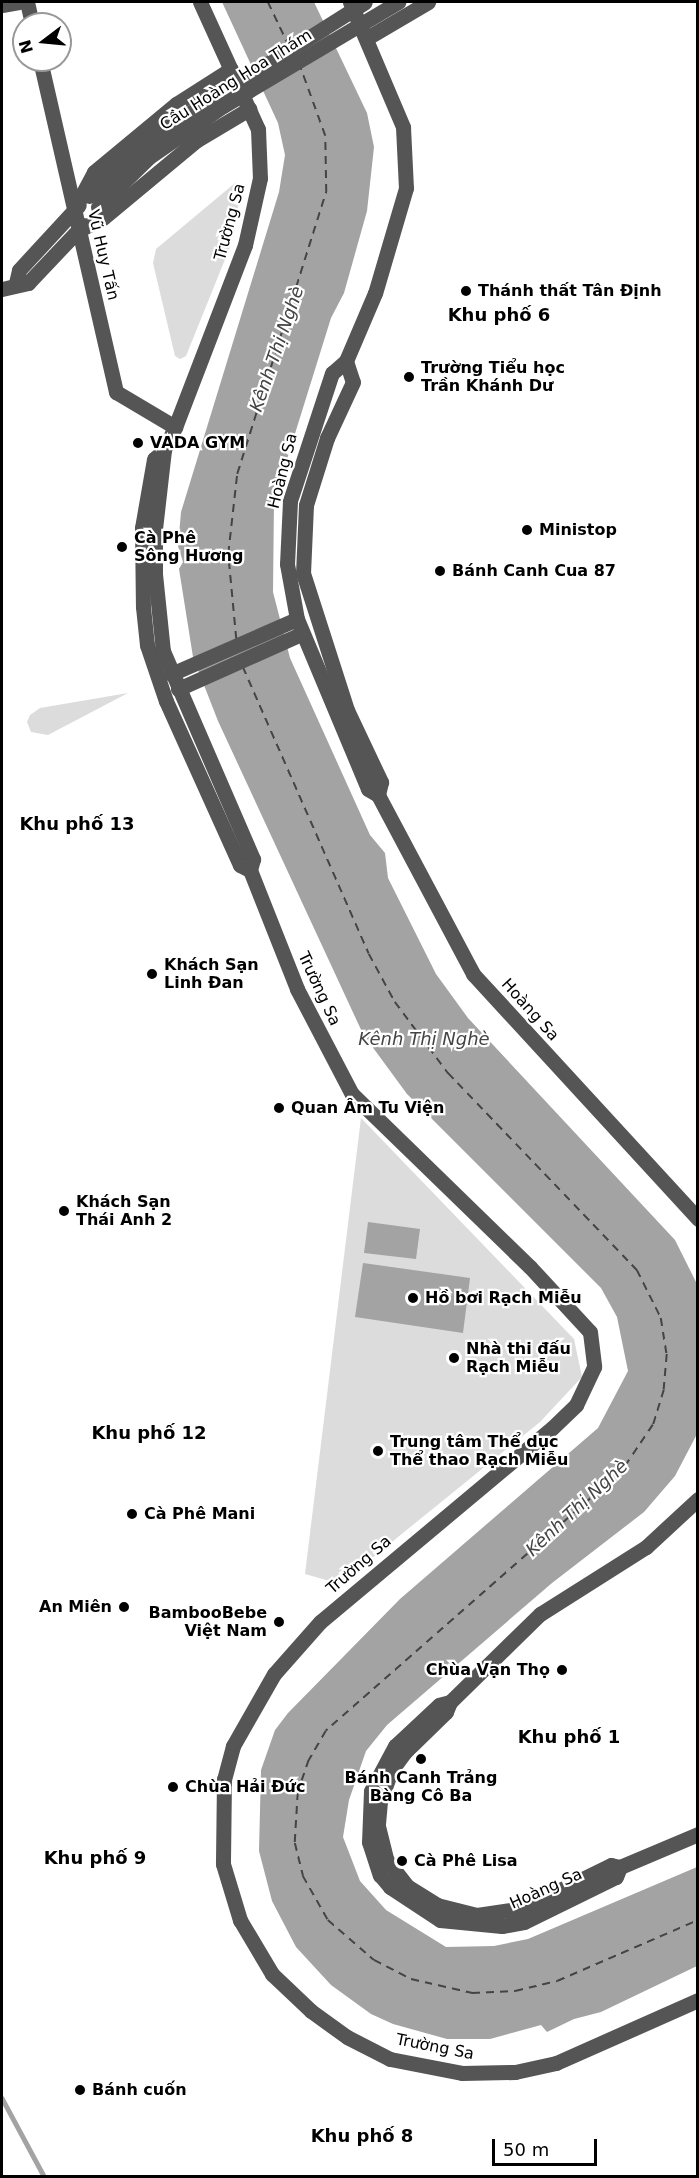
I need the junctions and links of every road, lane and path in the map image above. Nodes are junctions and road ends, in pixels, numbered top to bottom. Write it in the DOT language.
graph roads {
  1 [pos="19,2"];
  2 [pos="200,2"];
  3 [pos="350,2"];
  4 [pos="365,2"];
  5 [pos="398,2"];
  6 [pos="428,2"];
  7 [pos="2,5"];
  8 [pos="367,38"];
  9 [pos="231,69"];
  10 [pos="43,72"];
  11 [pos="249,109"];
  12 [pos="94,201"];
  13 [pos="74,211"];
  14 [pos="79,230"];
  15 [pos="9,286"];
  16 [pos="346,361"];
  17 [pos="175,427"];
  18 [pos="164,450"];
  19 [pos="299,626"];
  20 [pos="171,674"];
  21 [pos="178,689"];
  22 [pos="378,795"];
  23 [pos="250,870"];
  24 [pos="698,1219"];
  25 [pos="698,1499"];
  26 [pos="698,1834"];
  27 [pos="698,2000"];
  1 -- 7 [label="street"];
  2 -- 9 [label="street, Trường Sa"];
  3 -- 8 [label="street, Hoàng Sa"];
  4 -- 12 [label="street, Cầu Hoàng Hoa Thám, bridge"];
  5 -- 12 [label="street, Cầu Hoàng Hoa Thám, bridge"];
  6 -- 8 [label="street"];
  8 -- 16 [label="street, Hoàng Sa"];
  9 -- 11 [label="street, Trường Sa"];
  9 -- 13 [label="street"];
  10 -- 13 [label="street, Vũ Huy Tấn"];
  11 -- 14 [label="street"];
  11 -- 17 [label="street, Trường Sa"];
  12 -- 13 [label="street, Cầu Hoàng Hoa Thám"];
  12 -- 14 [label="street, Cầu Hoàng Hoa Thám"];
  13 -- 14 [label="street, Vũ Huy Tấn"];
  13 -- 15 [label="street"];
  14 -- 15 [label="street"];
  14 -- 17 [label="street, Vũ Huy Tấn"];
  16 -- 19 [label="street, Hoàng Sa"];
  16 -- 22 [label="street, Hoàng Sa"];
  17 -- 18 [label="street, Trường Sa"];
  18 -- 20 [label="street, Trường Sa"];
  18 -- 23 [label="street, Trường Sa"];
  19 -- 20 [label="street"];
  19 -- 21 [label="street"];
  19 -- 22 [label="street, Hoàng Sa"];
  20 -- 21 [label="street, Trường Sa"];
  21 -- 23 [label="street, Trường Sa"];
  22 -- 24 [label="street, Hoàng Sa"];
  23 -- 27 [label="street, Trường Sa"];
  25 -- 26 [label="street, Hoàng Sa"];
}
